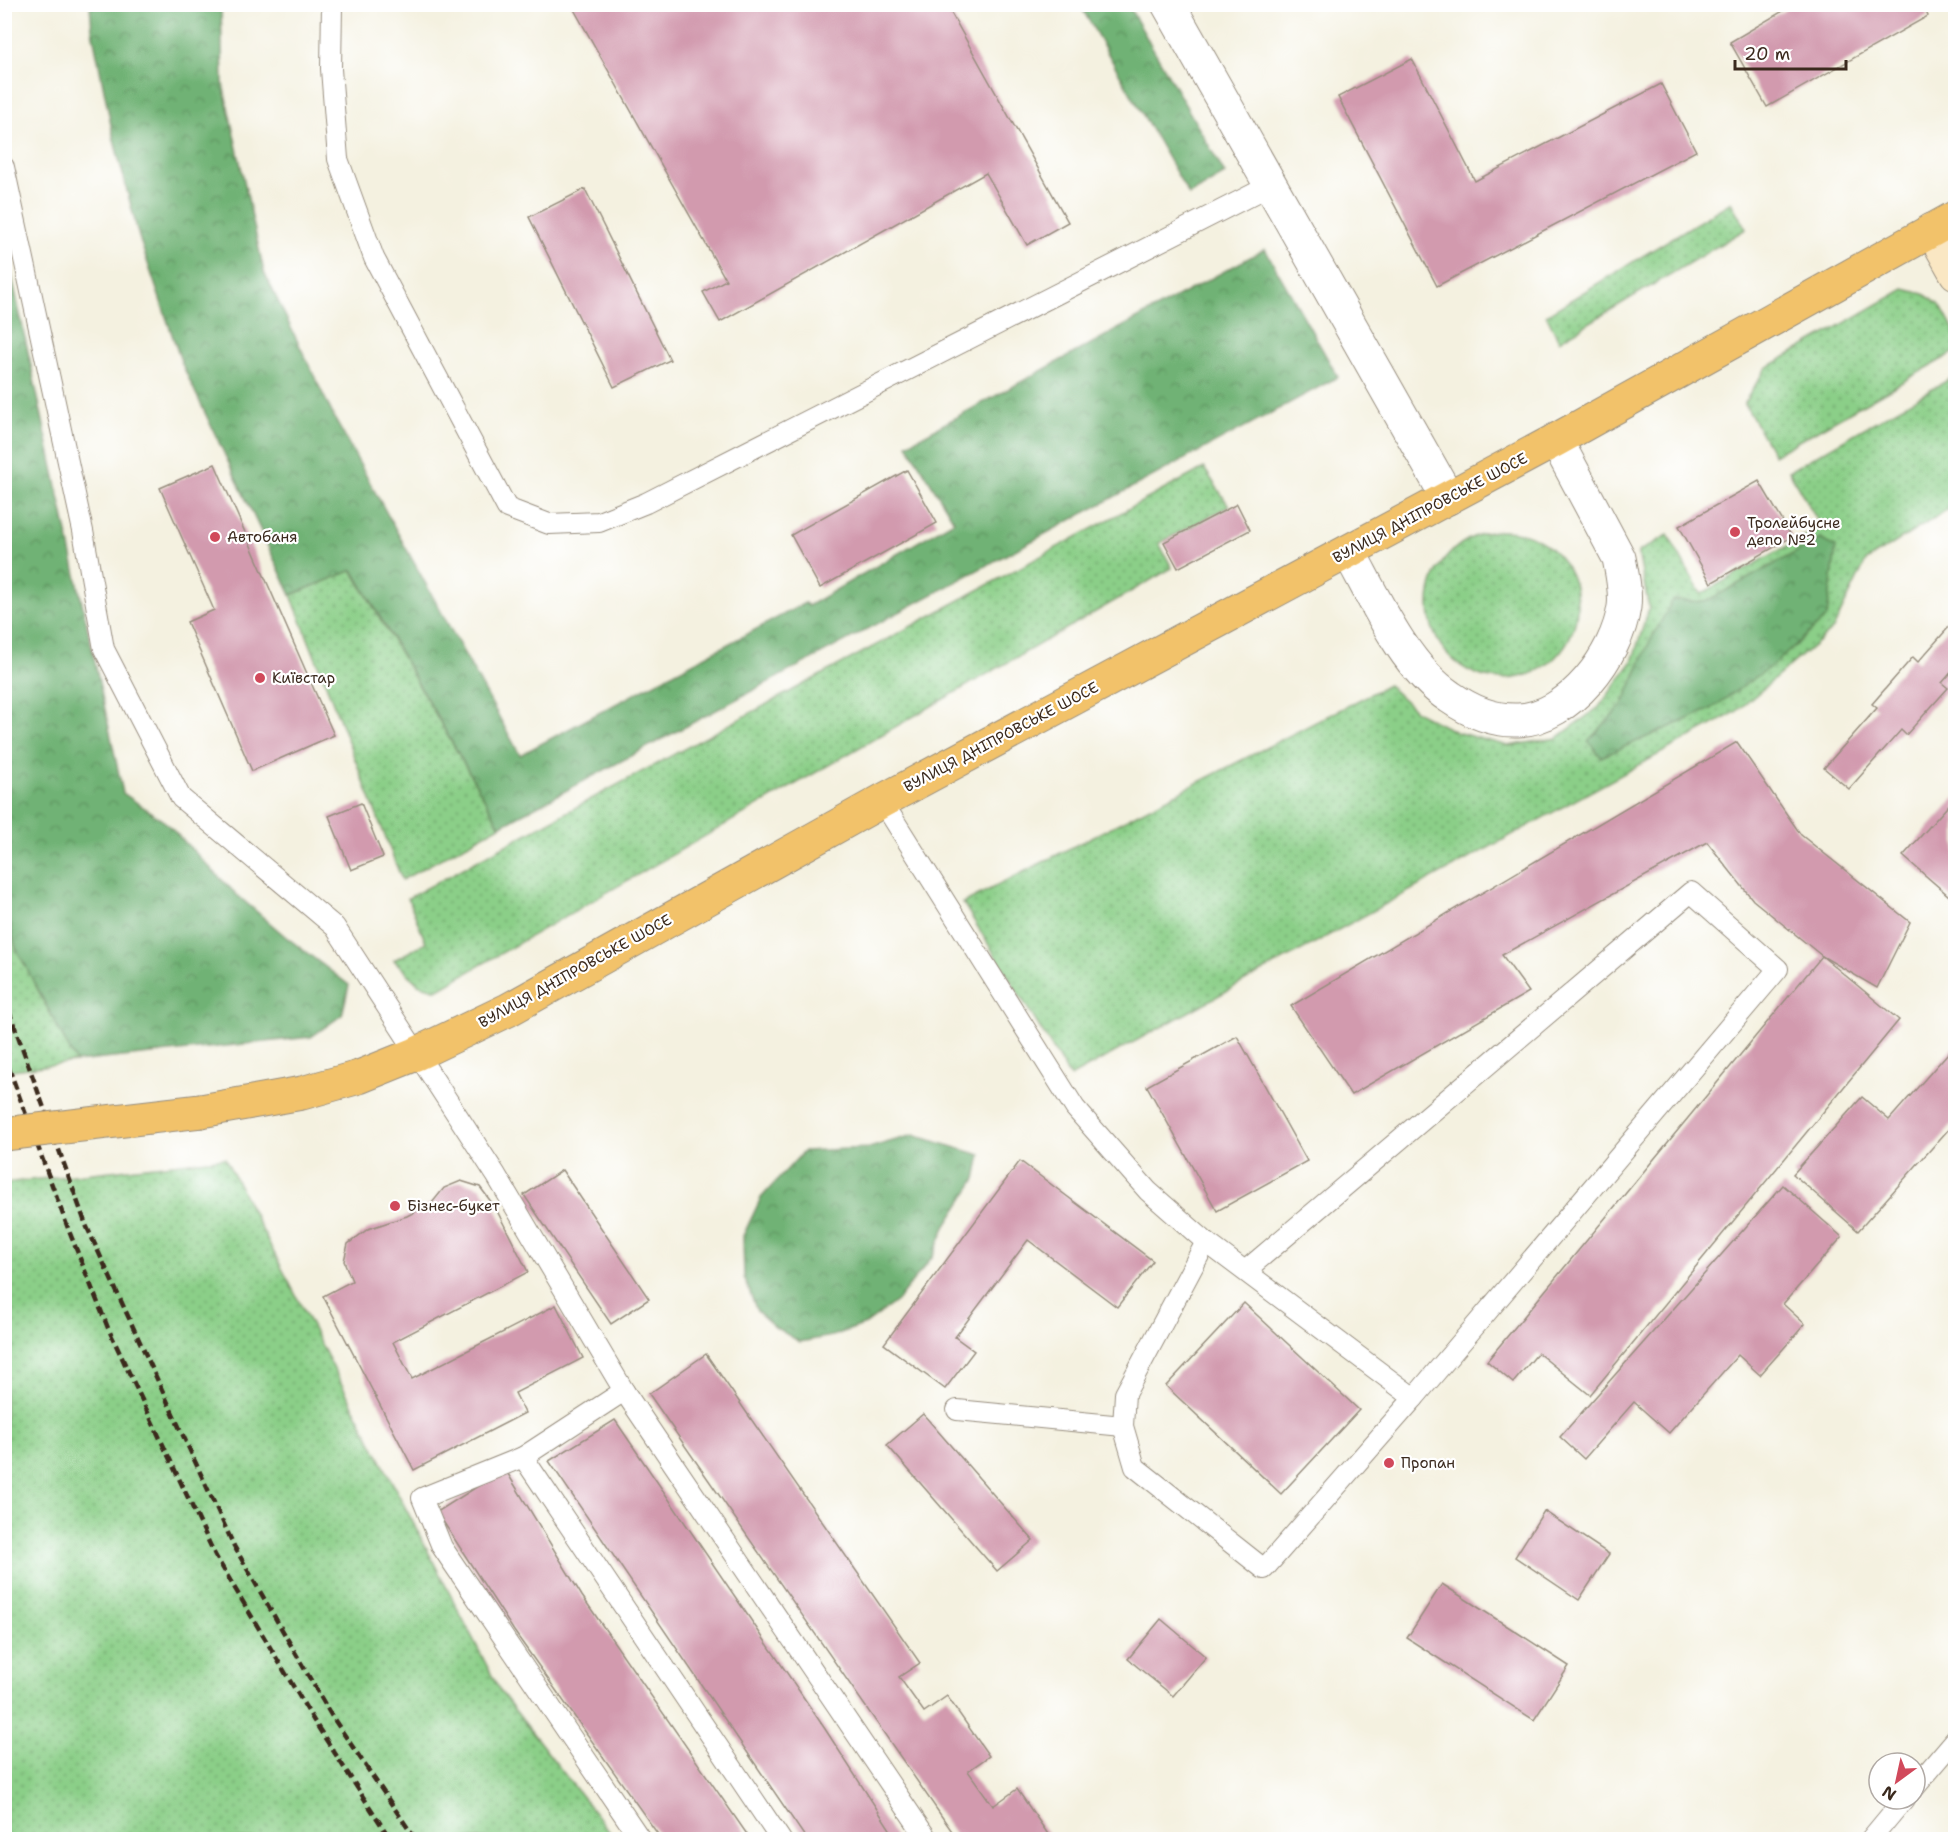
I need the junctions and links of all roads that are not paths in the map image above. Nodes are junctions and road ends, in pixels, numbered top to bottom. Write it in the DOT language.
graph roads {
  1 [pos="332,4"];
  2 [pos="1168,4"];
  3 [pos="4,166"];
  4 [pos="1272,185"];
  5 [pos="1944,224"];
  6 [pos="1956,273"];
  7 [pos="1556,440"];
  8 [pos="1448,498"];
  9 [pos="1349,552"];
  10 [pos="882,801"];
  11 [pos="416,1054"];
  12 [pos="4,1134"];
  13 [pos="1206,1242"];
  14 [pos="1245,1271"];
  15 [pos="624,1391"];
  16 [pos="1414,1398"];
  17 [pos="957,1410"];
  18 [pos="1123,1426"];
  19 [pos="523,1457"];
  20 [pos="1956,1739"];
  21 [pos="1927,1773"];
  22 [pos="1894,1811"];
  23 [pos="641,1839"];
  24 [pos="781,1839"];
  25 [pos="928,1839"];
  26 [pos="1870,1839"];
  1 -- 4 [label="lane"];
  2 -- 4 [label="street"];
  3 -- 11 [label="lane"];
  4 -- 8 [label="street"];
  5 -- 6 [label="street"];
  5 -- 7 [label="main road, ВУЛИЦЯ ДНІПРОВСЬКЕ ШОСЕ"];
  7 -- 8 [label="main road, ВУЛИЦЯ ДНІПРОВСЬКЕ ШОСЕ"];
  7 -- 9 [label="street"];
  8 -- 9 [label="main road, ВУЛИЦЯ ДНІПРОВСЬКЕ ШОСЕ"];
  9 -- 10 [label="main road, ВУЛИЦЯ ДНІПРОВСЬКЕ ШОСЕ"];
  10 -- 11 [label="main road, ВУЛИЦЯ ДНІПРОВСЬКЕ ШОСЕ"];
  10 -- 13 [label="lane"];
  11 -- 12 [label="main road, ВУЛИЦЯ ДНІПРОВСЬКЕ ШОСЕ, bridge"];
  11 -- 15 [label="lane"];
  13 -- 14 [label="lane"];
  13 -- 18 [label="lane"];
  14 -- 16 [label="lane"];
  14 -- 16 [label="lane"];
  15 -- 19 [label="lane"];
  15 -- 25 [label="lane"];
  16 -- 18 [label="lane"];
  17 -- 18 [label="lane"];
  19 -- 23 [label="lane"];
  19 -- 24 [label="lane"];
  20 -- 21 [label="lane"];
  22 -- 26 [label="lane"];
}
